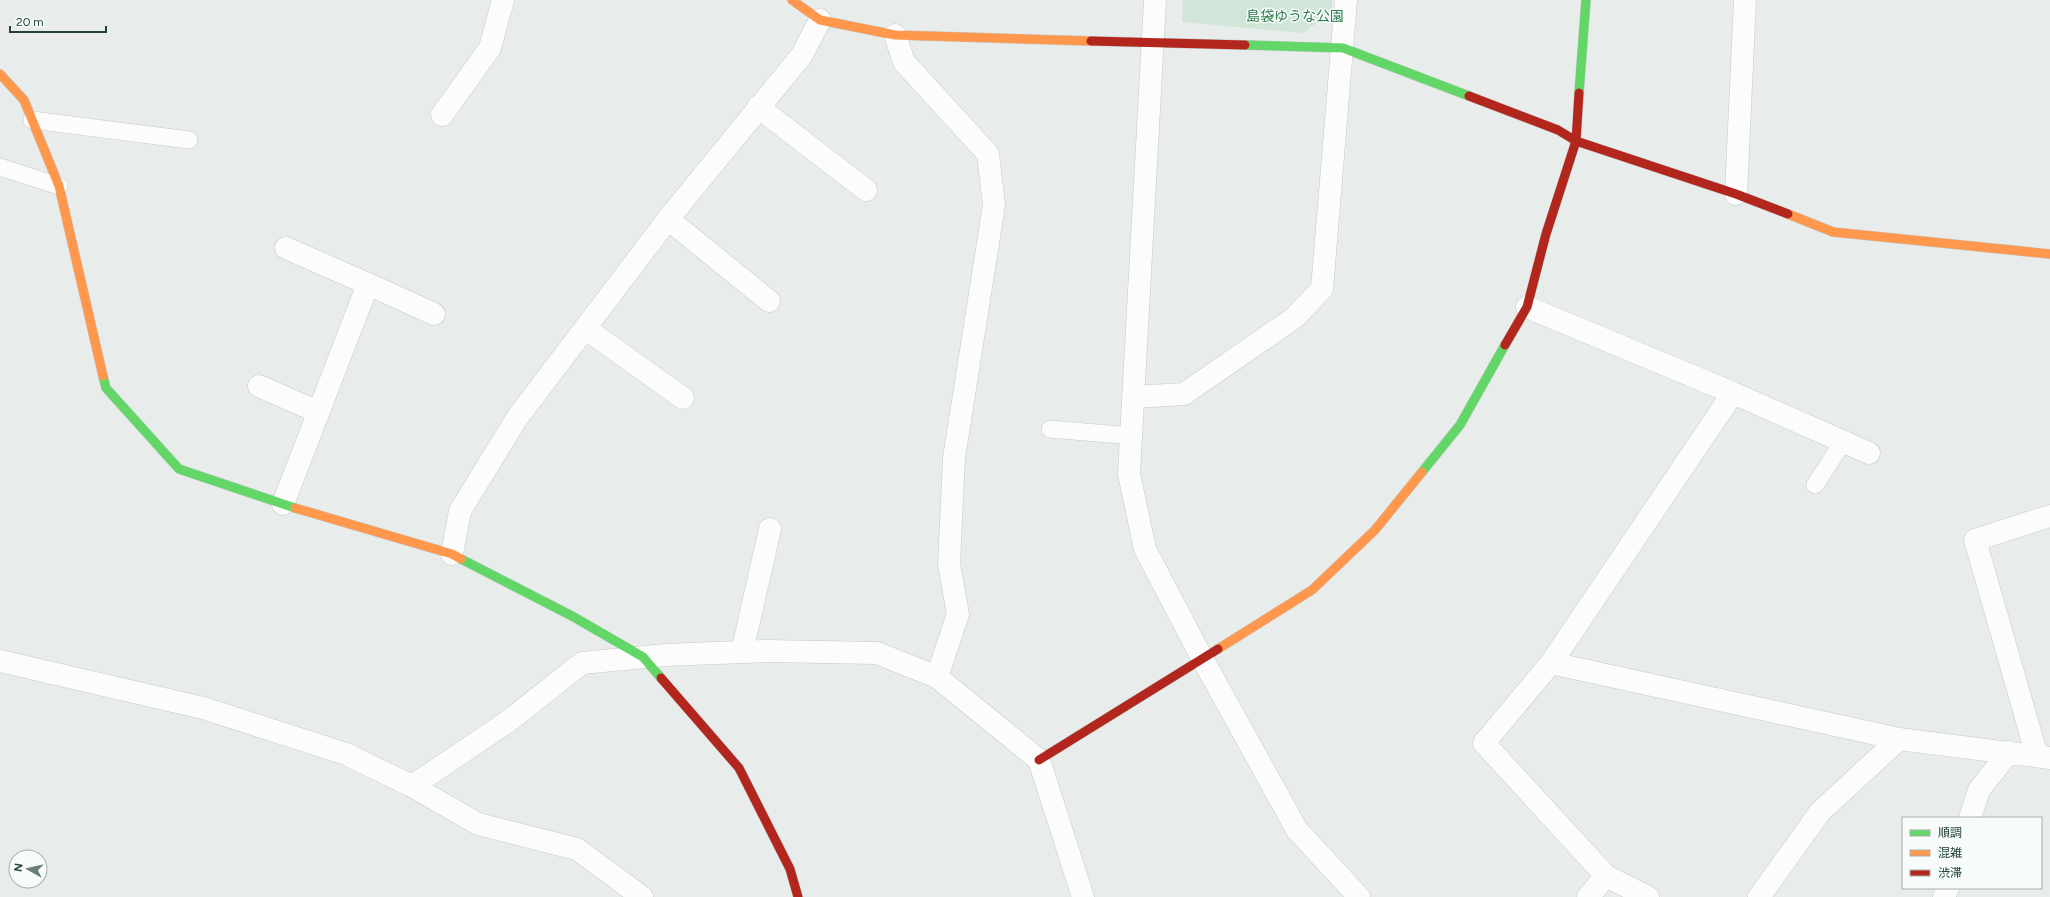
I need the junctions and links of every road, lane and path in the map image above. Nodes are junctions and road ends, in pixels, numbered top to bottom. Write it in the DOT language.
graph roads {
  1 [pos="503,0"];
  2 [pos="792,0"];
  3 [pos="1155,0"];
  4 [pos="1346,0"];
  5 [pos="1586,0"];
  6 [pos="1745,0"];
  7 [pos="820,20"];
  8 [pos="895,35"];
  9 [pos="1153,42"];
  10 [pos="1342,48"];
  11 [pos="0,74"];
  12 [pos="758,108"];
  13 [pos="442,115"];
  14 [pos="32,120"];
  15 [pos="189,140"];
  16 [pos="1576,141"];
  17 [pos="0,167"];
  18 [pos="60,186"];
  19 [pos="866,190"];
  20 [pos="1736,194"];
  21 [pos="668,219"];
  22 [pos="286,248"];
  23 [pos="2050,254"];
  24 [pos="368,284"];
  25 [pos="769,301"];
  26 [pos="1527,307"];
  27 [pos="434,314"];
  28 [pos="585,328"];
  29 [pos="259,386"];
  30 [pos="1733,393"];
  31 [pos="1134,397"];
  32 [pos="683,398"];
  33 [pos="318,412"];
  34 [pos="1050,429"];
  35 [pos="1132,436"];
  36 [pos="1843,442"];
  37 [pos="1869,453"];
  38 [pos="1815,485"];
  39 [pos="283,504"];
  40 [pos="2050,516"];
  41 [pos="770,530"];
  42 [pos="452,554"];
  43 [pos="742,652"];
  44 [pos="643,657"];
  45 [pos="1202,658"];
  46 [pos="0,661"];
  47 [pos="1550,663"];
  48 [pos="937,677"];
  49 [pos="1899,739"];
  50 [pos="2009,752"];
  51 [pos="2043,757"];
  52 [pos="1039,760"];
  53 [pos="412,786"];
  54 [pos="1970,817"];
  55 [pos="1606,876"];
  56 [pos="642,897"];
  57 [pos="798,897"];
  58 [pos="1083,897"];
  59 [pos="1359,897"];
  60 [pos="1588,897"];
  61 [pos="1648,897"];
  62 [pos="1759,897"];
  1 -- 13 [label="street"];
  2 -- 7 [label="street"];
  3 -- 9 [label="street"];
  4 -- 10 [label="street"];
  5 -- 16 [label="street"];
  6 -- 20 [label="street"];
  7 -- 8 [label="street"];
  7 -- 12 [label="street"];
  8 -- 9 [label="street"];
  8 -- 48 [label="street"];
  9 -- 10 [label="street"];
  9 -- 31 [label="street"];
  10 -- 16 [label="street"];
  10 -- 31 [label="street"];
  11 -- 14 [label="street"];
  12 -- 19 [label="street"];
  12 -- 21 [label="street"];
  14 -- 15 [label="lane"];
  14 -- 18 [label="street"];
  16 -- 20 [label="street"];
  16 -- 26 [label="street"];
  17 -- 18 [label="lane"];
  18 -- 39 [label="street"];
  20 -- 23 [label="street"];
  21 -- 25 [label="street"];
  21 -- 28 [label="street"];
  22 -- 24 [label="street"];
  24 -- 27 [label="street"];
  24 -- 33 [label="street"];
  26 -- 30 [label="street"];
  26 -- 45 [label="street"];
  28 -- 32 [label="street"];
  28 -- 42 [label="street"];
  29 -- 33 [label="street"];
  30 -- 36 [label="street"];
  30 -- 47 [label="street"];
  31 -- 35 [label="street"];
  33 -- 39 [label="street"];
  34 -- 35 [label="lane"];
  35 -- 45 [label="street"];
  36 -- 37 [label="street"];
  36 -- 38 [label="lane"];
  39 -- 42 [label="street"];
  40 -- 51 [label="street"];
  41 -- 43 [label="street"];
  42 -- 44 [label="street"];
  43 -- 44 [label="street"];
  43 -- 48 [label="street"];
  44 -- 53 [label="street"];
  44 -- 57 [label="street"];
  45 -- 52 [label="street"];
  45 -- 59 [label="street"];
  46 -- 53 [label="street"];
  47 -- 49 [label="street"];
  47 -- 55 [label="street"];
  48 -- 52 [label="street"];
  49 -- 50 [label="street"];
  49 -- 62 [label="street"];
  50 -- 51 [label="street"];
  50 -- 54 [label="street"];
  52 -- 58 [label="street"];
  53 -- 56 [label="street"];
  55 -- 60 [label="street"];
  55 -- 61 [label="street"];
}
